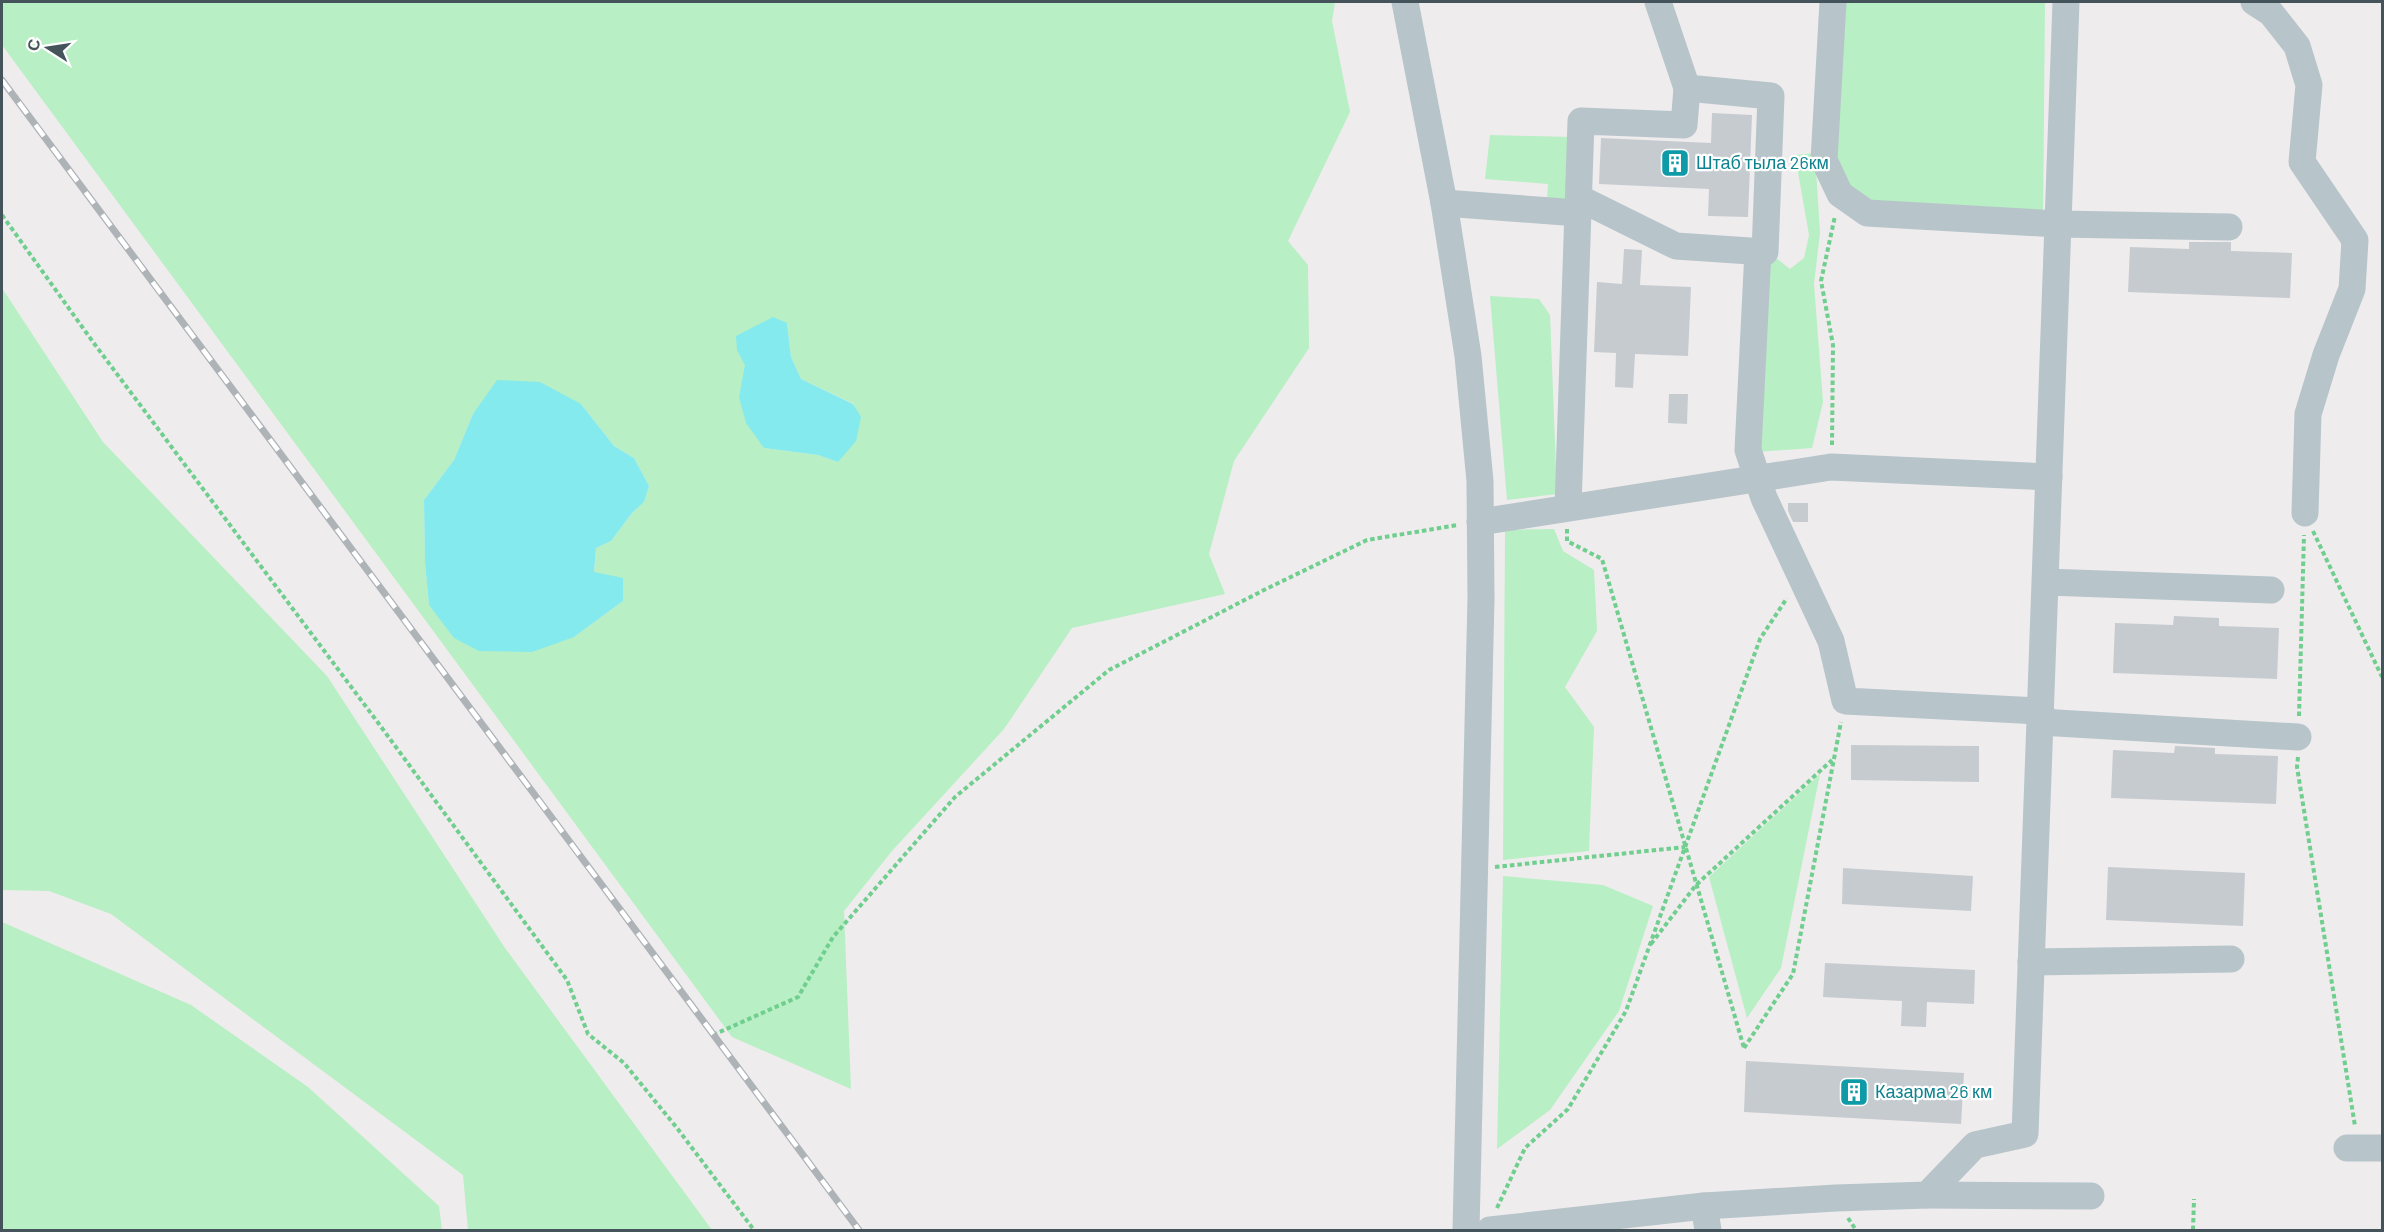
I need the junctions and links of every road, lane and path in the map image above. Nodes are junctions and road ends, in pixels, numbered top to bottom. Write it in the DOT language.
graph roads {
  1 [pos="1405,2"];
  2 [pos="1658,2"];
  3 [pos="1833,2"];
  4 [pos="2066,2"];
  5 [pos="2254,2"];
  6 [pos="1687,88"];
  7 [pos="1840,194"];
  8 [pos="1444,203"];
  9 [pos="1579,206"];
  10 [pos="2,215"];
  11 [pos="2058,224"];
  12 [pos="2229,227"];
  13 [pos="1758,251"];
  14 [pos="1831,467"];
  15 [pos="2049,477"];
  16 [pos="1758,480"];
  17 [pos="1568,507"];
  18 [pos="2305,513"];
  19 [pos="1480,522"];
  20 [pos="1801,577"];
  21 [pos="2046,582"];
  22 [pos="2271,590"];
  23 [pos="2382,676"];
  24 [pos="1845,701"];
  25 [pos="2041,716"];
  26 [pos="2298,737"];
  27 [pos="1834,758"];
  28 [pos="1685,847"];
  29 [pos="1475,869"];
  30 [pos="1696,885"];
  31 [pos="1649,947"];
  32 [pos="2230,960"];
  33 [pos="2031,962"];
  34 [pos="713,1035"];
  35 [pos="2363,1148"];
  36 [pos="1927,1195"];
  37 [pos="2091,1196"];
  38 [pos="2194,1199"];
  39 [pos="1706,1218"];
  40 [pos="1493,1220"];
  41 [pos="754,1230"];
  42 [pos="1466,1230"];
  43 [pos="2193,1230"];
  1 -- 8 [label="street"];
  2 -- 6 [label="street"];
  3 -- 7 [label="street"];
  4 -- 11 [label="street"];
  5 -- 18 [label="street"];
  6 -- 9 [label="street"];
  6 -- 13 [label="street"];
  7 -- 11 [label="street"];
  7 -- 14 [label="path"];
  8 -- 9 [label="street"];
  8 -- 19 [label="street"];
  9 -- 13 [label="street"];
  9 -- 17 [label="street"];
  10 -- 41 [label="path"];
  11 -- 12 [label="street"];
  11 -- 15 [label="street"];
  13 -- 16 [label="street"];
  14 -- 15 [label="street"];
  14 -- 16 [label="street"];
  15 -- 21 [label="street"];
  16 -- 17 [label="street"];
  16 -- 20 [label="street"];
  17 -- 19 [label="street"];
  17 -- 28 [label="path"];
  18 -- 23 [label="path"];
  18 -- 26 [label="path"];
  19 -- 29 [label="street"];
  19 -- 34 [label="path"];
  20 -- 24 [label="street"];
  20 -- 28 [label="path"];
  21 -- 22 [label="street"];
  21 -- 25 [label="street"];
  24 -- 25 [label="street"];
  24 -- 27 [label="path"];
  25 -- 26 [label="street"];
  25 -- 33 [label="street"];
  26 -- 35 [label="path"];
  27 -- 30 [label="path"];
  27 -- 30 [label="path"];
  28 -- 29 [label="path"];
  28 -- 30 [label="path"];
  28 -- 31 [label="path"];
  29 -- 42 [label="street"];
  30 -- 31 [label="path"];
  31 -- 40 [label="path"];
  32 -- 33 [label="street"];
  33 -- 36 [label="street"];
  36 -- 37 [label="street"];
  36 -- 39 [label="street"];
  38 -- 43 [label="path"];
  39 -- 40 [label="street"];
}
